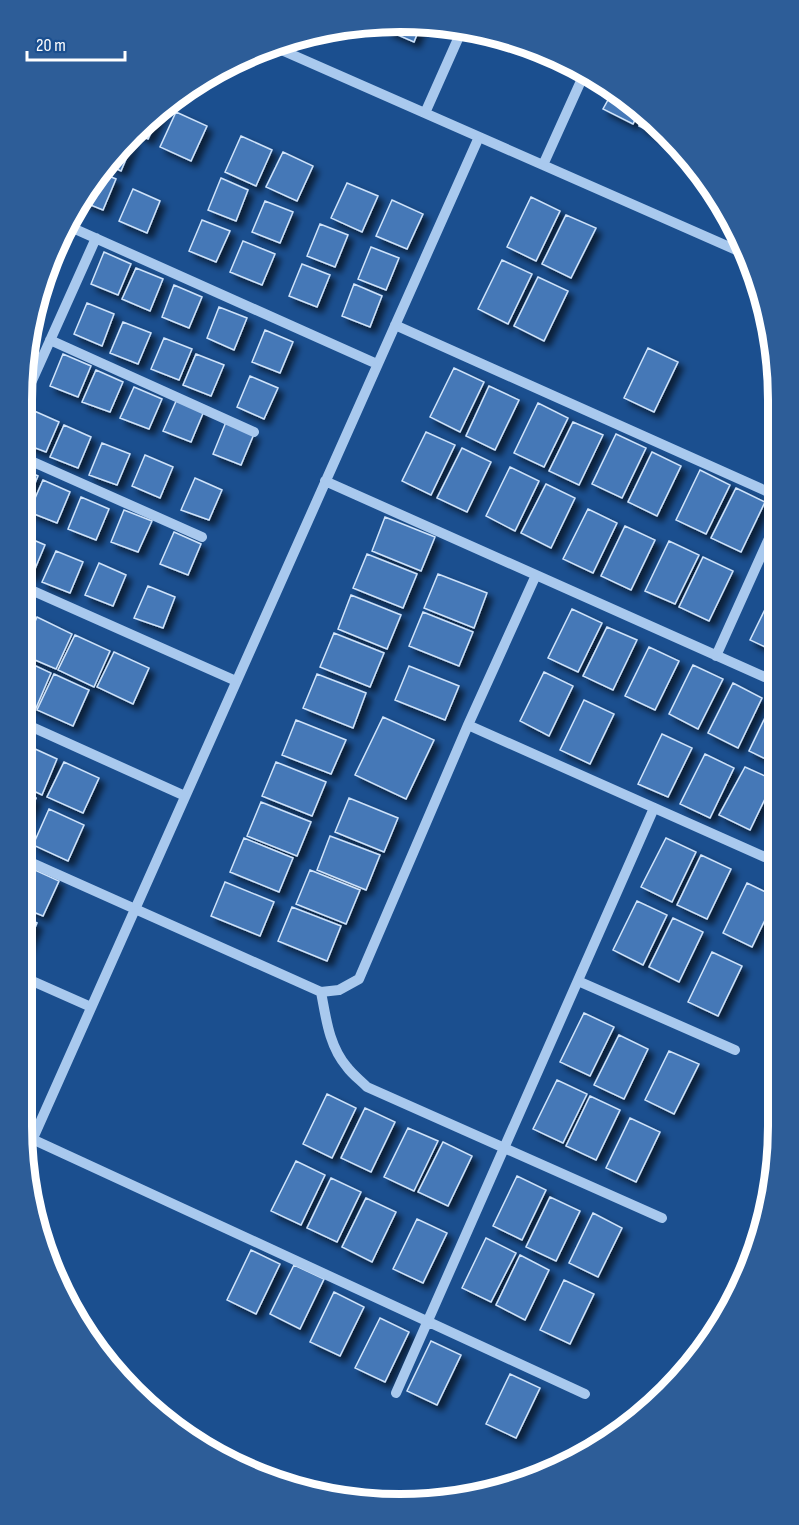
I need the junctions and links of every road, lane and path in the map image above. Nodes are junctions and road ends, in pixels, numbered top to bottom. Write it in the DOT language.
graph roads {
  1 [pos="459,37"];
  2 [pos="282,51"];
  3 [pos="582,80"];
  4 [pos="425,114"];
  5 [pos="479,137"];
  6 [pos="543,165"];
  7 [pos="74,228"];
  8 [pos="96,238"];
  9 [pos="735,249"];
  10 [pos="394,325"];
  11 [pos="50,340"];
  12 [pos="378,364"];
  13 [pos="32,380"];
  14 [pos="254,432"];
  15 [pos="32,461"];
  16 [pos="325,481"];
  17 [pos="768,492"];
  18 [pos="202,537"];
  19 [pos="768,541"];
  20 [pos="536,575"];
  21 [pos="32,590"];
  22 [pos="716,656"];
  23 [pos="768,679"];
  24 [pos="236,681"];
  25 [pos="468,725"];
  26 [pos="32,727"];
  27 [pos="185,796"];
  28 [pos="654,808"];
  29 [pos="768,858"];
  30 [pos="32,863"];
  31 [pos="135,909"];
  32 [pos="32,981"];
  33 [pos="578,981"];
  34 [pos="321,992"];
  35 [pos="91,1007"];
  36 [pos="735,1050"];
  37 [pos="32,1139"];
  38 [pos="506,1147"];
  39 [pos="662,1218"];
  40 [pos="429,1322"];
  41 [pos="396,1393"];
  42 [pos="585,1394"];
  1 -- 4 [label="street"];
  2 -- 4 [label="street"];
  3 -- 6 [label="street"];
  4 -- 5 [label="street"];
  5 -- 6 [label="street"];
  5 -- 10 [label="street"];
  6 -- 9 [label="street"];
  7 -- 8 [label="street"];
  8 -- 11 [label="street"];
  8 -- 12 [label="street"];
  10 -- 12 [label="street"];
  10 -- 17 [label="street"];
  11 -- 13 [label="street"];
  11 -- 14 [label="street"];
  12 -- 16 [label="street"];
  15 -- 18 [label="street"];
  16 -- 20 [label="street"];
  16 -- 24 [label="street"];
  19 -- 22 [label="street"];
  20 -- 22 [label="street"];
  20 -- 25 [label="street"];
  21 -- 24 [label="street"];
  22 -- 23 [label="street"];
  24 -- 27 [label="street"];
  25 -- 28 [label="street"];
  25 -- 34 [label="street"];
  26 -- 27 [label="street"];
  27 -- 31 [label="street"];
  28 -- 29 [label="street"];
  28 -- 33 [label="street"];
  30 -- 31 [label="street"];
  31 -- 34 [label="street"];
  31 -- 35 [label="street"];
  32 -- 35 [label="street"];
  33 -- 36 [label="street"];
  33 -- 38 [label="street"];
  34 -- 38 [label="street"];
  35 -- 37 [label="street"];
  37 -- 40 [label="street"];
  38 -- 39 [label="street"];
  38 -- 40 [label="street"];
  40 -- 41 [label="street"];
  40 -- 42 [label="street"];
}
